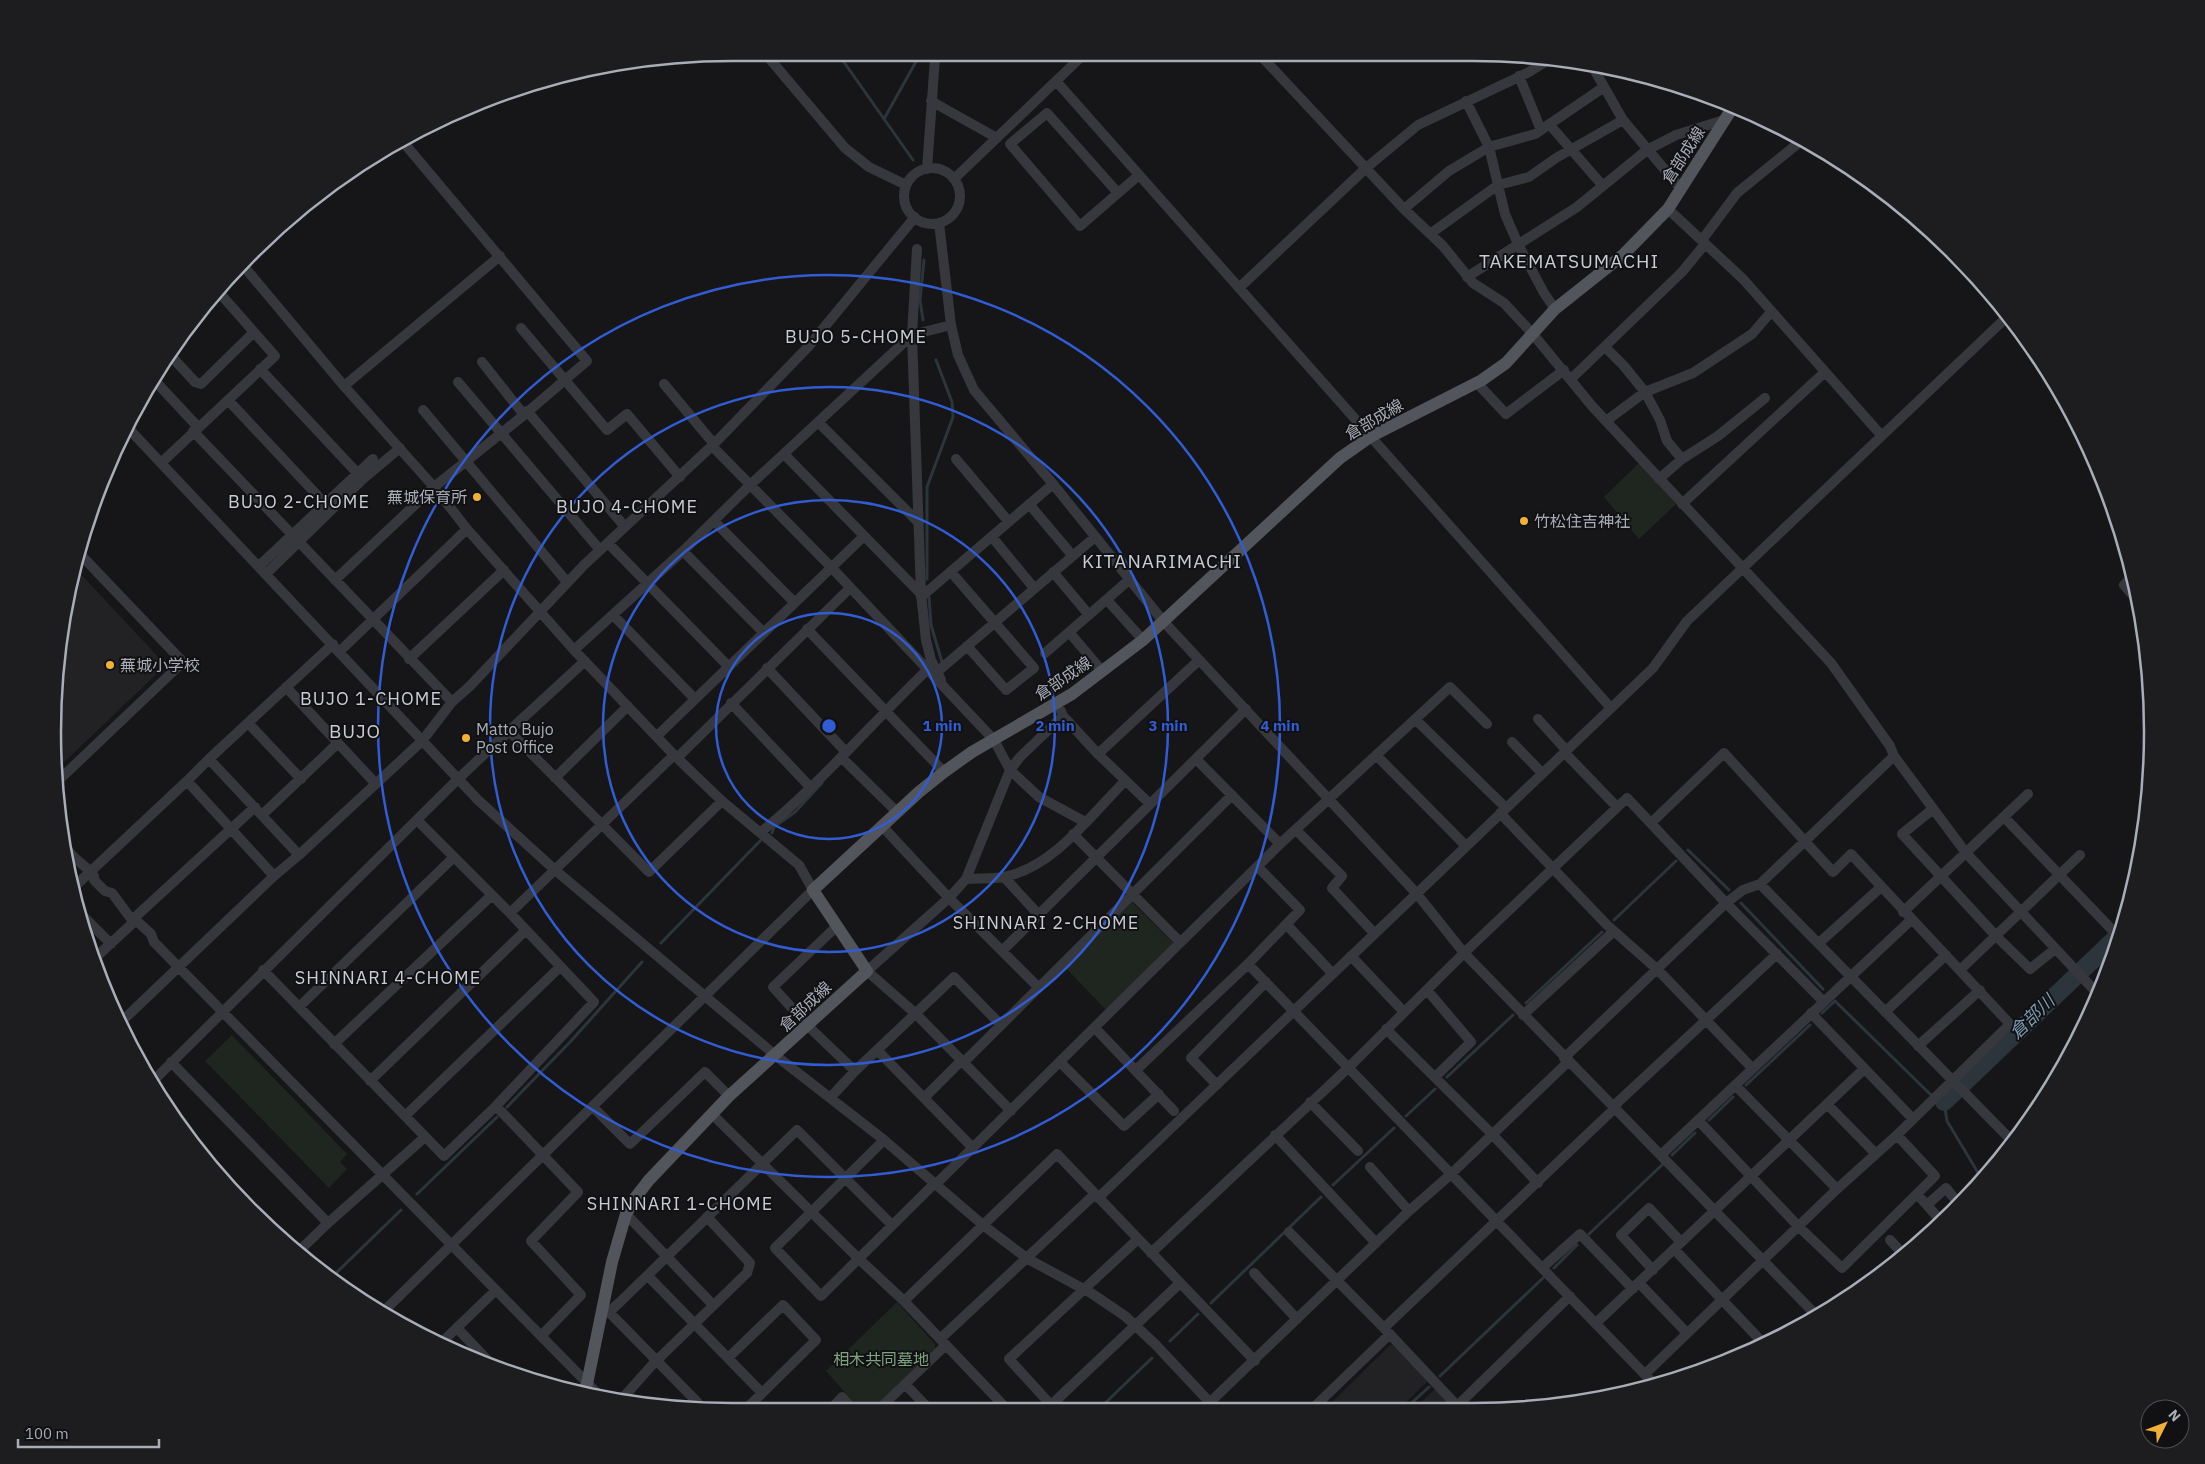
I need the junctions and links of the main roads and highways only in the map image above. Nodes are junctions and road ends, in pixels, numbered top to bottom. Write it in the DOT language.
graph roads {
  1 [pos="1730,112"];
  2 [pos="585,1386"];
  1 -- 2 [label="main road, 倉部成線"];
}
